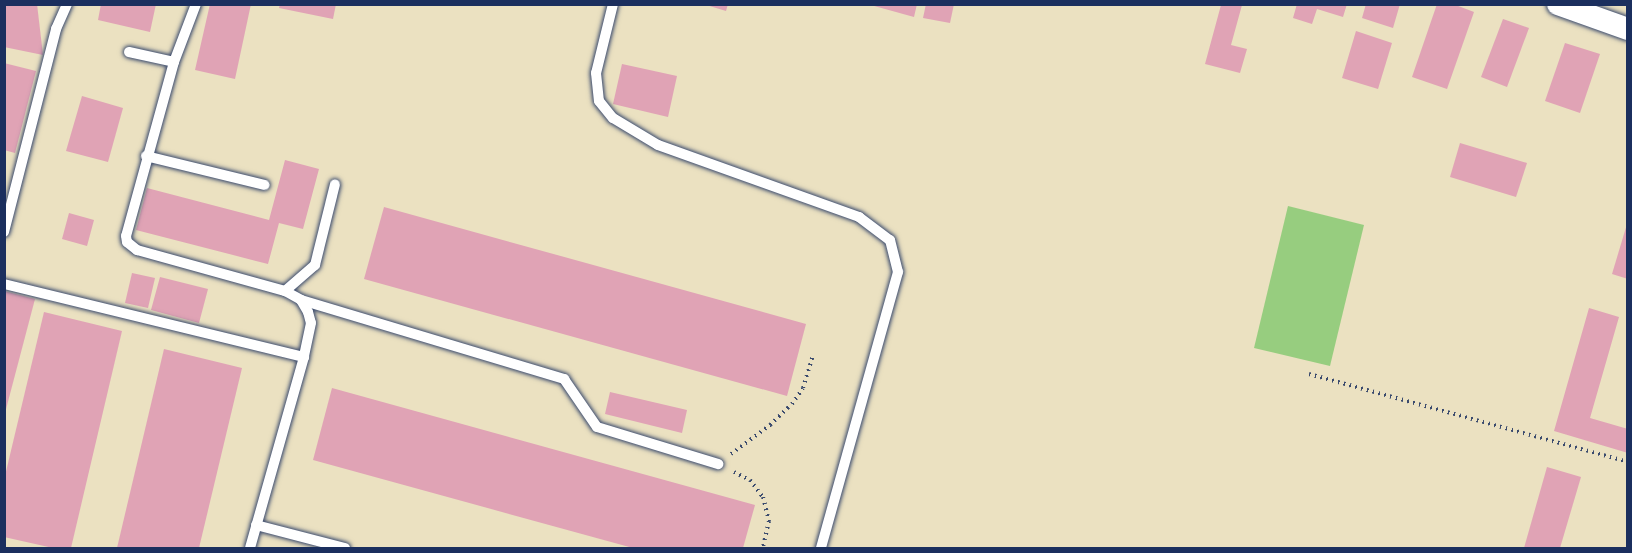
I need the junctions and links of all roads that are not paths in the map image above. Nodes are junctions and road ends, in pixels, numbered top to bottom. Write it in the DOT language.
graph roads {
  1 [pos="67,4"];
  2 [pos="196,4"];
  3 [pos="614,4"];
  4 [pos="1558,4"];
  5 [pos="1628,29"];
  6 [pos="129,52"];
  7 [pos="174,62"];
  8 [pos="146,156"];
  9 [pos="335,184"];
  10 [pos="265,185"];
  11 [pos="4,232"];
  12 [pos="4,284"];
  13 [pos="285,291"];
  14 [pos="301,300"];
  15 [pos="304,357"];
  16 [pos="718,464"];
  17 [pos="256,525"];
  18 [pos="249,549"];
  19 [pos="345,549"];
  20 [pos="821,549"];
  1 -- 11 [label="lane"];
  2 -- 7 [label="lane"];
  3 -- 20 [label="lane"];
  4 -- 5 [label="street"];
  6 -- 7 [label="lane"];
  7 -- 8 [label="lane"];
  8 -- 10 [label="lane"];
  8 -- 13 [label="lane"];
  9 -- 13 [label="lane"];
  12 -- 15 [label="lane"];
  13 -- 14 [label="lane"];
  14 -- 15 [label="lane"];
  14 -- 16 [label="lane"];
  15 -- 17 [label="lane"];
  17 -- 18 [label="lane"];
  17 -- 19 [label="lane"];
}
